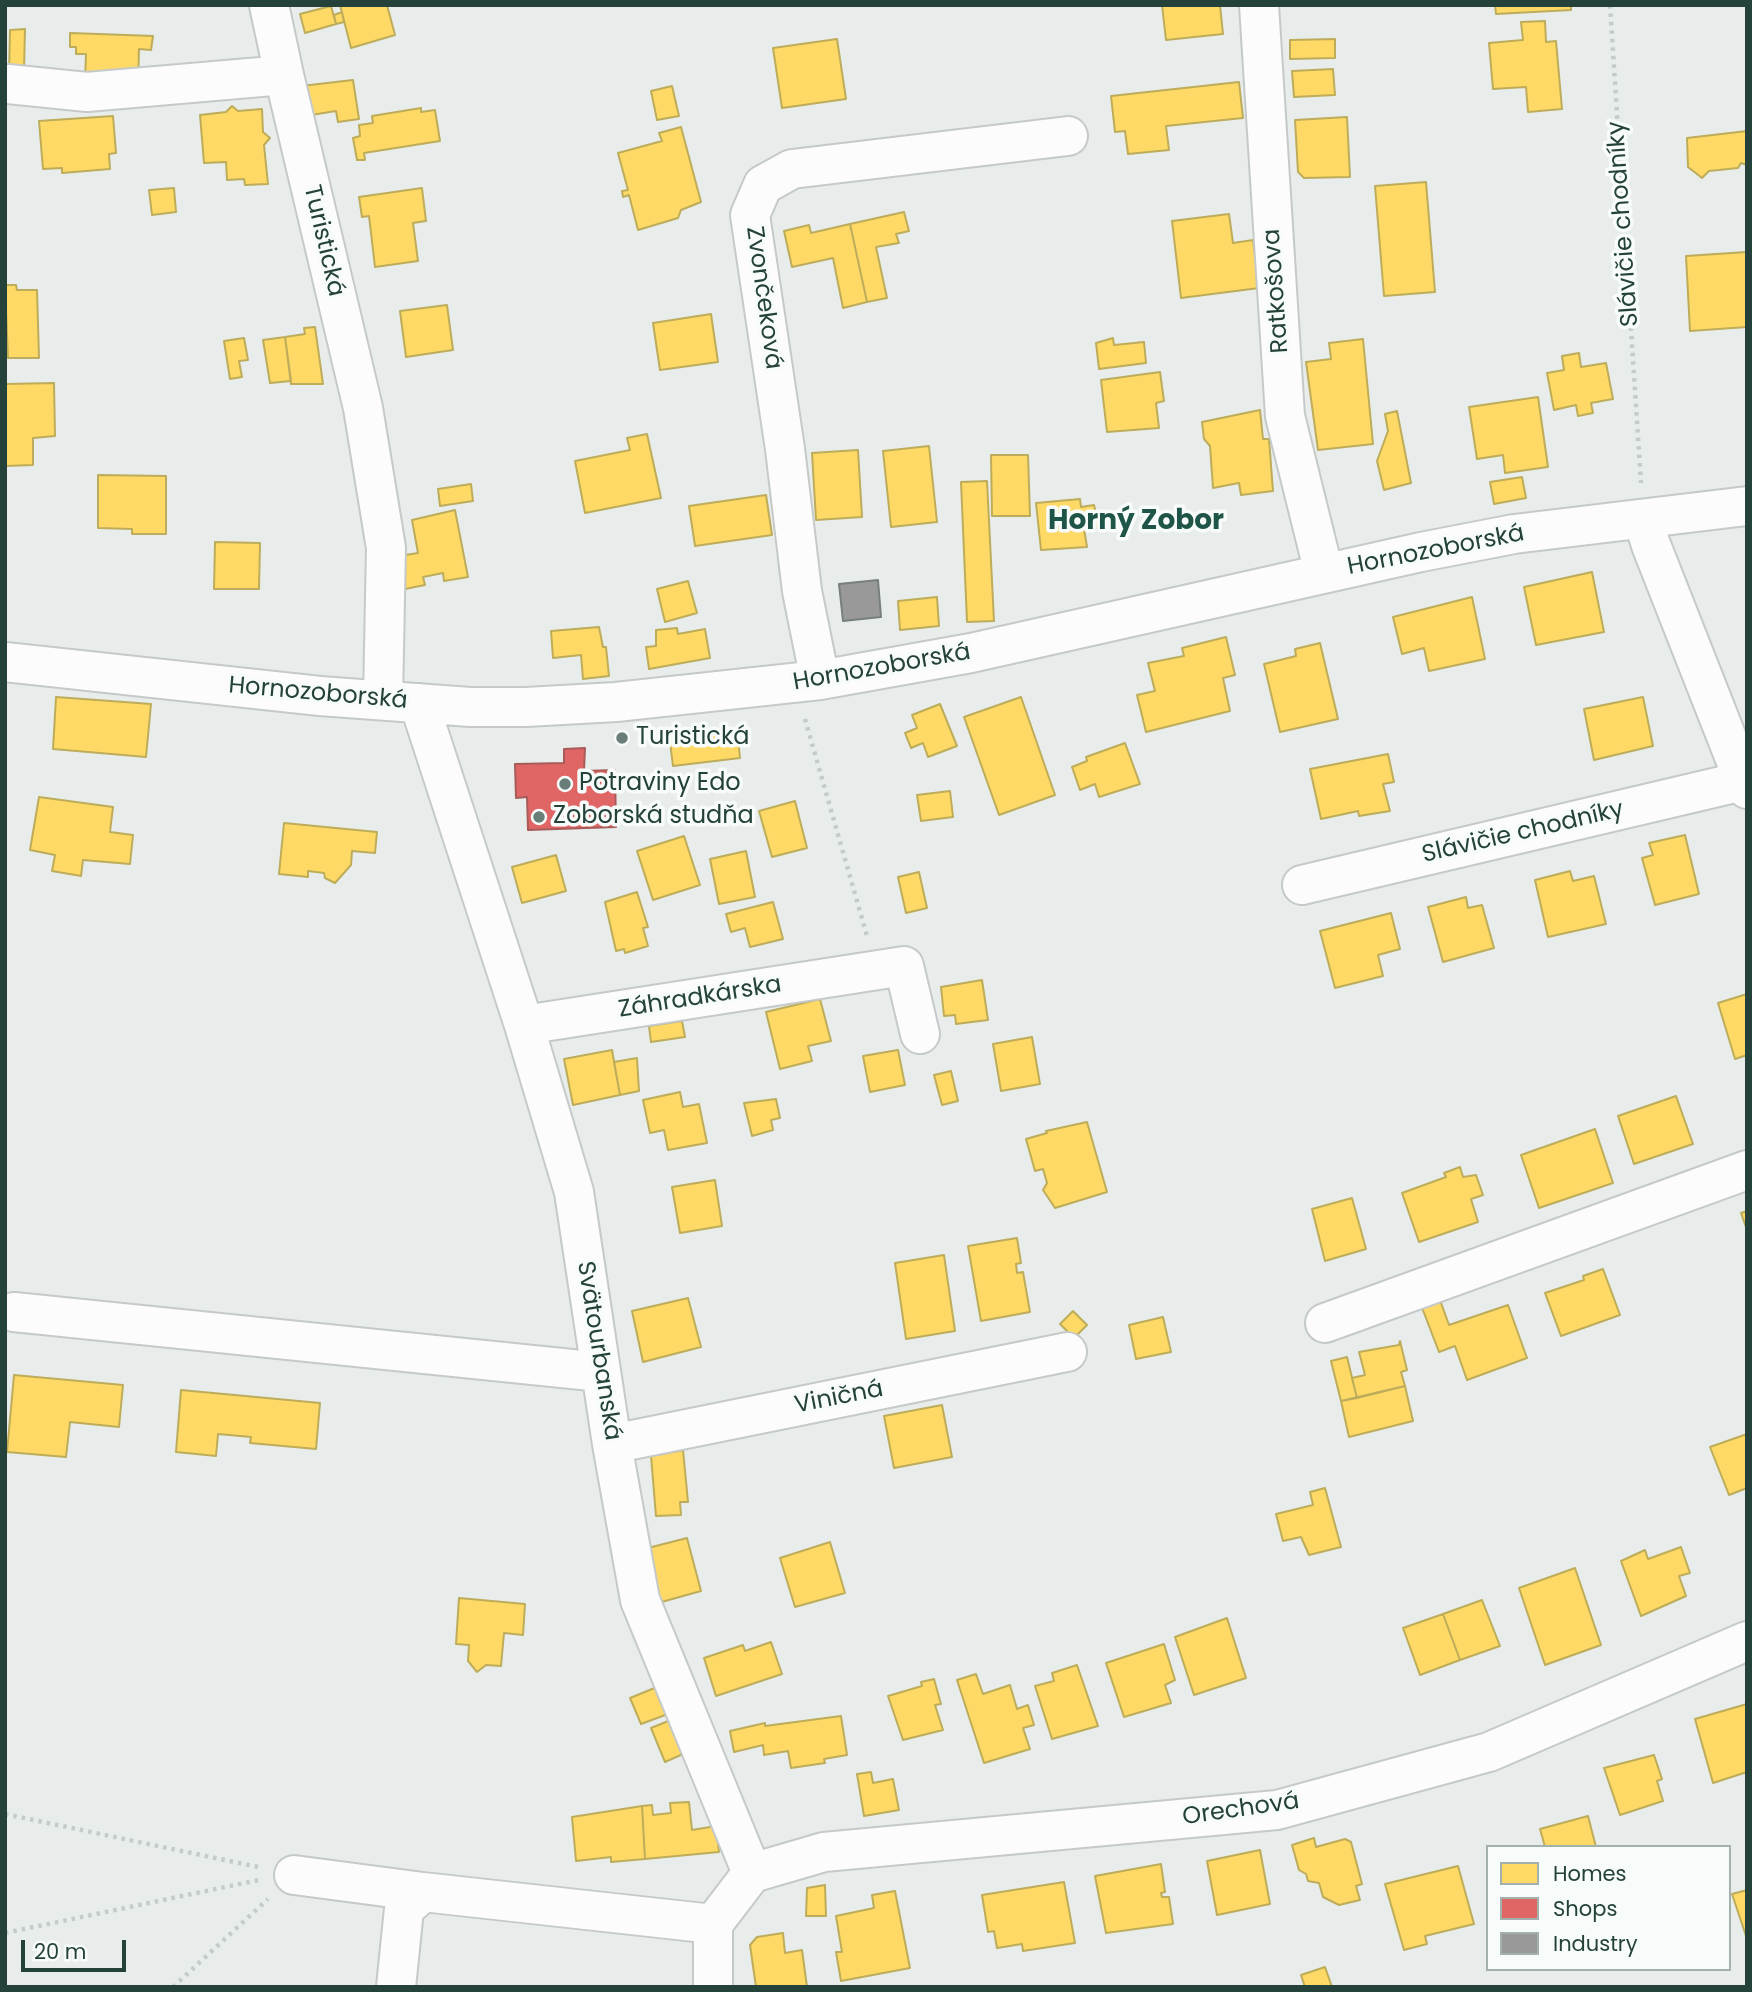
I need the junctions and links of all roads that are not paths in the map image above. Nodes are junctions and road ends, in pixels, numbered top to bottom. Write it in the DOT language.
graph roads {
  1 [pos="269,5"];
  2 [pos="1259,5"];
  3 [pos="284,75"];
  4 [pos="8,84"];
  5 [pos="1068,136"];
  6 [pos="1747,506"];
  7 [pos="1643,519"];
  8 [pos="1324,573"];
  9 [pos="5,662"];
  10 [pos="820,680"];
  11 [pos="401,701"];
  12 [pos="1745,785"];
  13 [pos="1302,886"];
  14 [pos="524,1026"];
  15 [pos="920,1034"];
  16 [pos="1747,1170"];
  17 [pos="14,1312"];
  18 [pos="1325,1323"];
  19 [pos="1066,1352"];
  20 [pos="601,1372"];
  21 [pos="612,1444"];
  22 [pos="1747,1641"];
  23 [pos="752,1873"];
  24 [pos="294,1875"];
  25 [pos="423,1892"];
  26 [pos="713,1924"];
  27 [pos="396,1987"];
  28 [pos="713,1987"];
  1 -- 3 [label="street, Turistická"];
  2 -- 8 [label="street, Ratkošova"];
  3 -- 4 [label="street"];
  3 -- 11 [label="street, Turistická"];
  5 -- 10 [label="street, Zvončeková"];
  6 -- 7 [label="street, Hornozoborská"];
  7 -- 8 [label="street, Hornozoborská"];
  7 -- 12 [label="street, Slávičie chodníky"];
  8 -- 10 [label="street, Hornozoborská"];
  9 -- 11 [label="street, Hornozoborská"];
  10 -- 11 [label="street, Hornozoborská"];
  11 -- 14 [label="street, Svätourbanská"];
  12 -- 13 [label="street, Slávičie chodníky"];
  14 -- 15 [label="street, Záhradkárska"];
  14 -- 20 [label="street, Svätourbanská"];
  16 -- 18 [label="street"];
  17 -- 20 [label="street"];
  19 -- 21 [label="street, Viničná"];
  20 -- 21 [label="street, Svätourbanská"];
  21 -- 23 [label="street, Svätourbanská"];
  22 -- 23 [label="street, Orechová"];
  23 -- 26 [label="street"];
  24 -- 25 [label="street"];
  25 -- 26 [label="street"];
  25 -- 27 [label="street"];
  26 -- 28 [label="street"];
}
